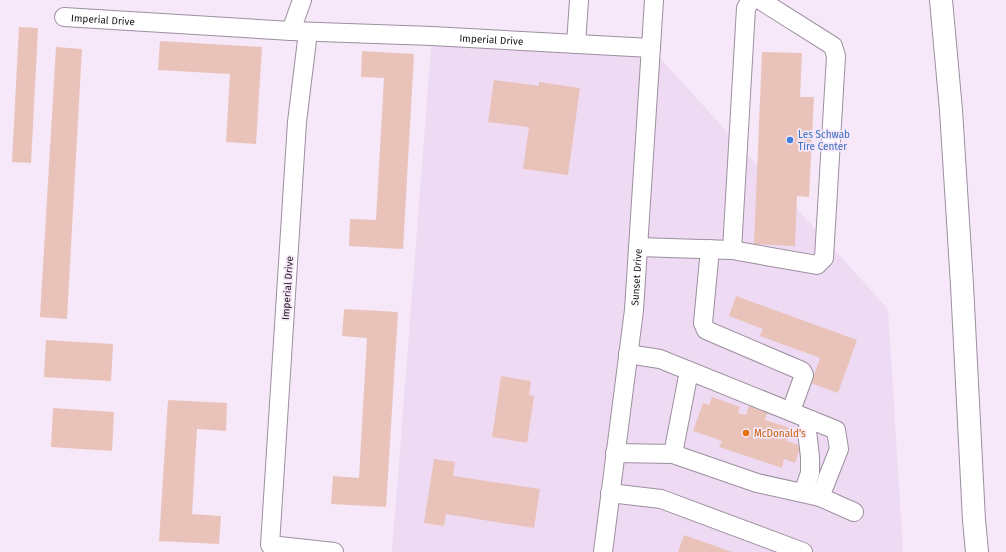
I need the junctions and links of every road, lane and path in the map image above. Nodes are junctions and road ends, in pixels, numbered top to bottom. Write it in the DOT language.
graph roads {
  1 [pos="302,0"];
  2 [pos="579,0"];
  3 [pos="654,0"];
  4 [pos="751,0"];
  5 [pos="760,0"];
  6 [pos="941,0"];
  7 [pos="64,17"];
  8 [pos="300,32"];
  9 [pos="576,44"];
  10 [pos="651,48"];
  11 [pos="638,247"];
  12 [pos="710,249"];
  13 [pos="732,250"];
  14 [pos="628,354"];
  15 [pos="689,371"];
  16 [pos="791,412"];
  17 [pos="811,420"];
  18 [pos="615,453"];
  19 [pos="673,454"];
  20 [pos="610,493"];
  21 [pos="812,495"];
  22 [pos="854,512"];
  23 [pos="334,552"];
  24 [pos="603,552"];
  25 [pos="803,552"];
  26 [pos="977,552"];
  1 -- 8 [label="street"];
  2 -- 9 [label="street"];
  3 -- 10 [label="street, Sunset Drive"];
  4 -- 13 [label="street"];
  5 -- 13 [label="street"];
  6 -- 26 [label="highway"];
  7 -- 8 [label="street, Imperial Drive"];
  8 -- 9 [label="street, Imperial Drive"];
  8 -- 23 [label="street, Imperial Drive"];
  9 -- 10 [label="street, Imperial Drive"];
  10 -- 11 [label="street, Sunset Drive"];
  11 -- 12 [label="street"];
  11 -- 14 [label="street, Sunset Drive"];
  12 -- 13 [label="street"];
  12 -- 16 [label="street"];
  14 -- 15 [label="street"];
  14 -- 18 [label="street, Sunset Drive"];
  15 -- 16 [label="street"];
  15 -- 19 [label="street"];
  16 -- 17 [label="street"];
  17 -- 21 [label="street"];
  17 -- 21 [label="street"];
  18 -- 19 [label="street"];
  18 -- 20 [label="street, Sunset Drive"];
  19 -- 21 [label="street"];
  20 -- 24 [label="street, Sunset Drive"];
  20 -- 25 [label="street"];
  21 -- 22 [label="street"];
}
